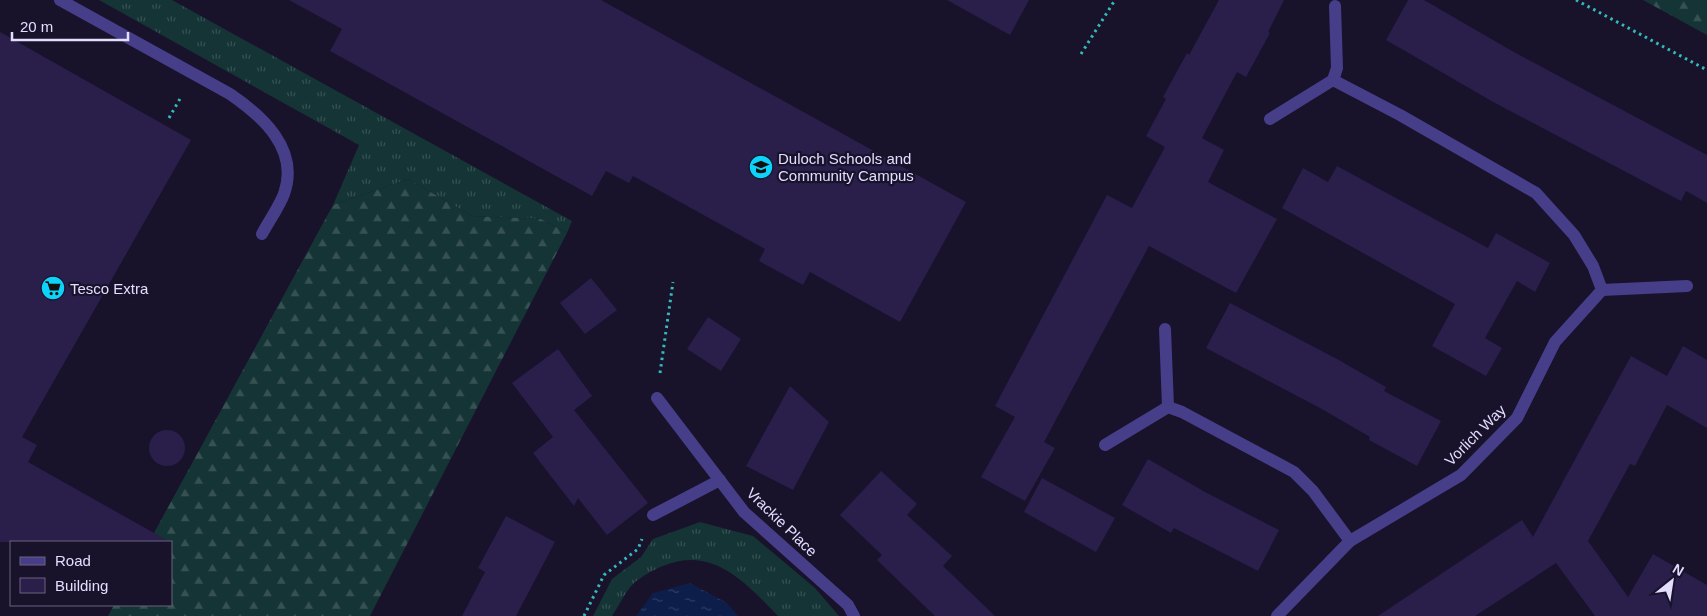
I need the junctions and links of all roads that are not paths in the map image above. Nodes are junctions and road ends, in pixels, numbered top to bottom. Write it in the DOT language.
graph roads {
  1 [pos="60,0"];
  2 [pos="1335,6"];
  3 [pos="1333,80"];
  4 [pos="1270,119"];
  5 [pos="262,234"];
  6 [pos="1687,286"];
  7 [pos="1602,290"];
  8 [pos="1165,329"];
  9 [pos="657,398"];
  10 [pos="1168,407"];
  11 [pos="1105,445"];
  12 [pos="720,480"];
  13 [pos="652,515"];
  14 [pos="1350,541"];
  15 [pos="854,616"];
  16 [pos="1277,616"];
  1 -- 5 [label="street"];
  2 -- 3 [label="street"];
  3 -- 4 [label="street"];
  3 -- 7 [label="street"];
  6 -- 7 [label="street"];
  7 -- 14 [label="street, Vorlich Way"];
  8 -- 10 [label="street"];
  9 -- 12 [label="street, Vrackie Place"];
  10 -- 11 [label="street"];
  10 -- 14 [label="street"];
  12 -- 13 [label="street"];
  12 -- 15 [label="street, Vrackie Place"];
  14 -- 16 [label="street, Vorlich Way"];
}
